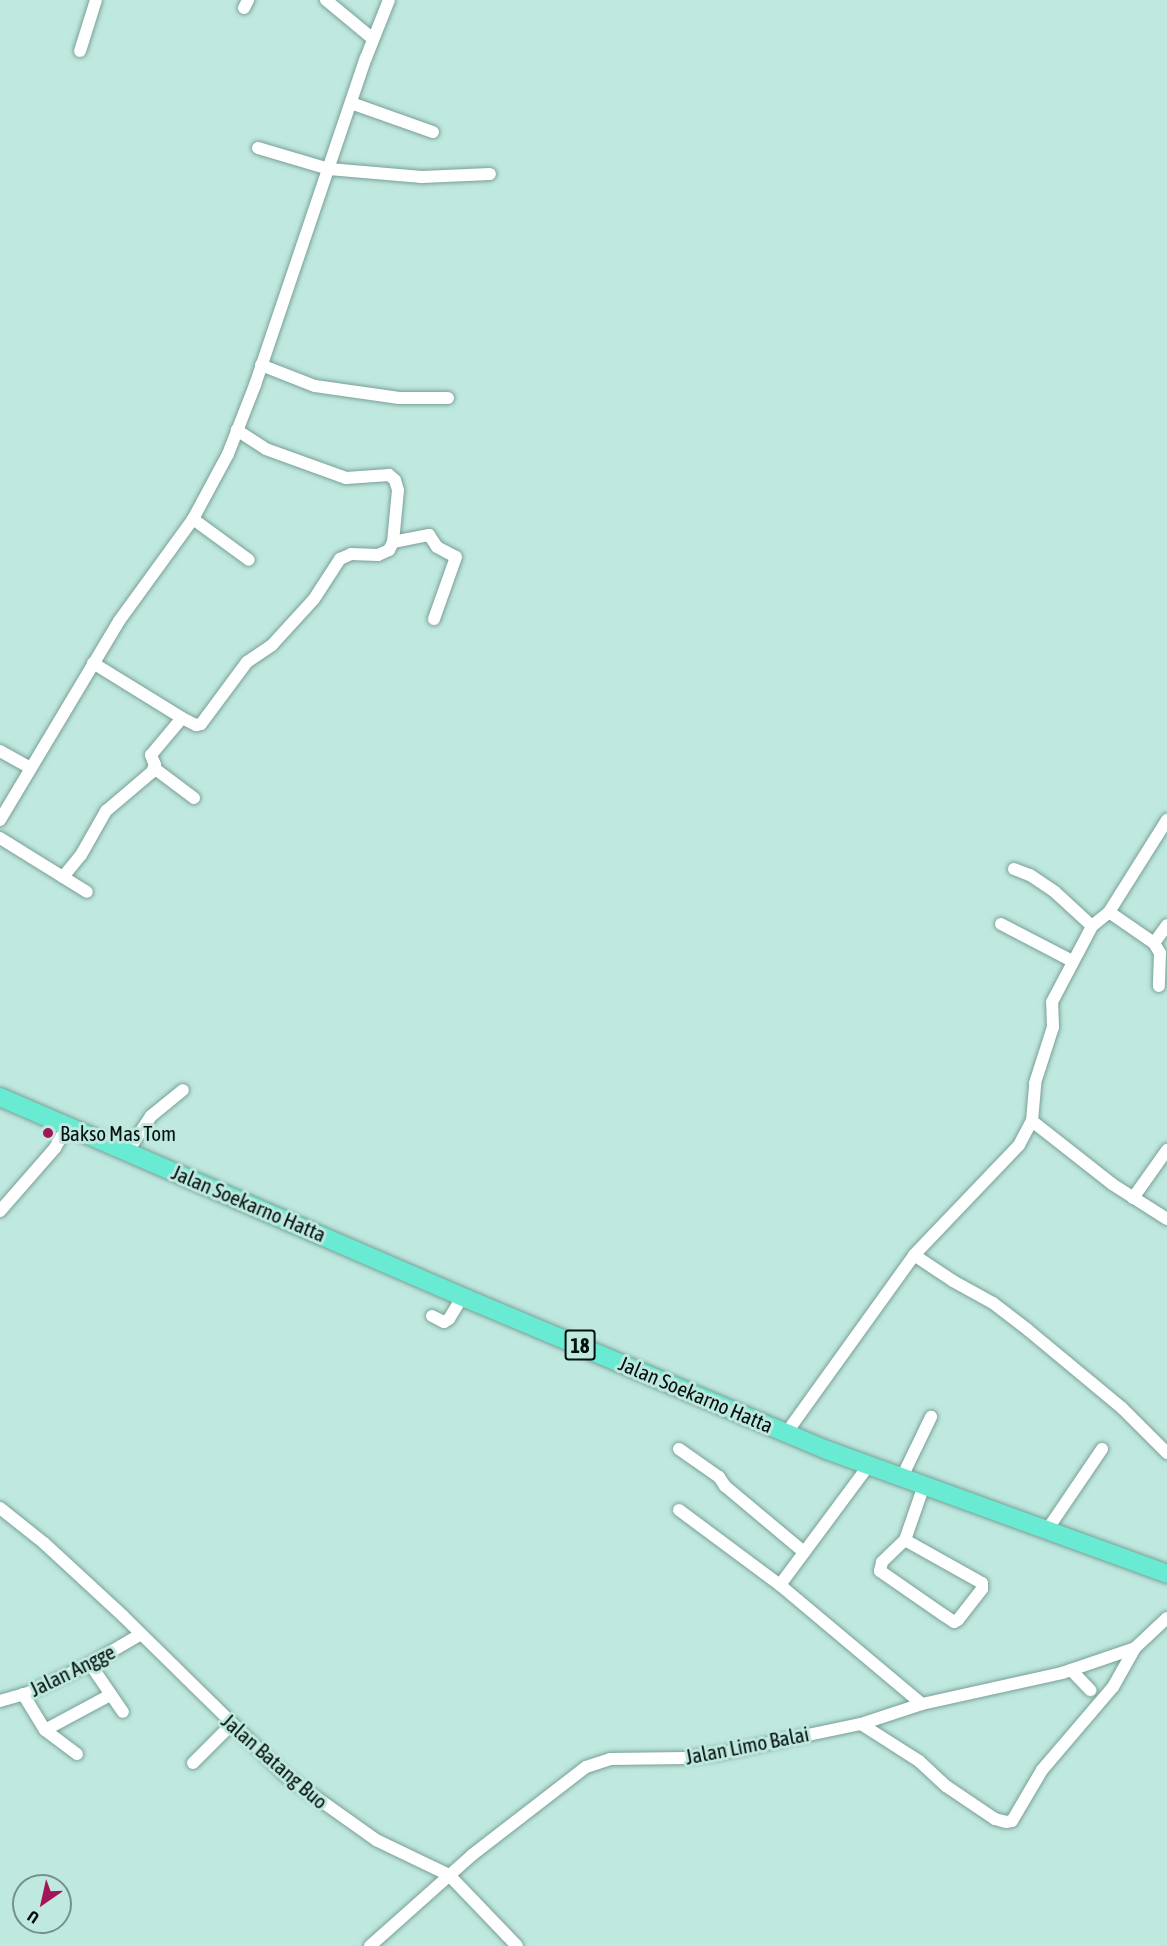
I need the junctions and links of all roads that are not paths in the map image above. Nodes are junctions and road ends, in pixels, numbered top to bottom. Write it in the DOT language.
graph roads {
  1 [pos="96,0"];
  2 [pos="326,0"];
  3 [pos="389,0"];
  4 [pos="373,39"];
  5 [pos="80,51"];
  6 [pos="351,103"];
  7 [pos="433,132"];
  8 [pos="258,148"];
  9 [pos="329,169"];
  10 [pos="490,174"];
  11 [pos="261,365"];
  12 [pos="448,398"];
  13 [pos="237,430"];
  14 [pos="193,519"];
  15 [pos="393,542"];
  16 [pos="249,560"];
  17 [pos="434,619"];
  18 [pos="93,663"];
  19 [pos="182,718"];
  20 [pos="0,751"];
  21 [pos="31,768"];
  22 [pos="154,768"];
  23 [pos="194,798"];
  24 [pos="0,820"];
  25 [pos="1167,820"];
  26 [pos="0,838"];
  27 [pos="1014,869"];
  28 [pos="63,877"];
  29 [pos="87,892"];
  30 [pos="1109,912"];
  31 [pos="1001,924"];
  32 [pos="1167,925"];
  33 [pos="1092,926"];
  34 [pos="1155,943"];
  35 [pos="1072,961"];
  36 [pos="1159,986"];
  37 [pos="183,1090"];
  38 [pos="0,1097"];
  39 [pos="1032,1121"];
  40 [pos="68,1125"];
  41 [pos="1167,1150"];
  42 [pos="128,1151"];
  43 [pos="1133,1198"];
  44 [pos="0,1211"];
  45 [pos="1167,1219"];
  46 [pos="914,1255"];
  47 [pos="463,1296"];
  48 [pos="432,1316"];
  49 [pos="931,1417"];
  50 [pos="787,1432"];
  51 [pos="679,1449"];
  52 [pos="1102,1449"];
  53 [pos="1167,1453"];
  54 [pos="868,1466"];
  55 [pos="902,1477"];
  56 [pos="924,1485"];
  57 [pos="0,1508"];
  58 [pos="679,1510"];
  59 [pos="1047,1530"];
  60 [pos="905,1540"];
  61 [pos="804,1552"];
  62 [pos="1167,1574"];
  63 [pos="780,1585"];
  64 [pos="1167,1618"];
  65 [pos="141,1634"];
  66 [pos="1135,1647"];
  67 [pos="90,1664"];
  68 [pos="1071,1670"];
  69 [pos="1089,1690"];
  70 [pos="23,1694"];
  71 [pos="110,1695"];
  72 [pos="0,1701"];
  73 [pos="922,1704"];
  74 [pos="123,1712"];
  75 [pos="861,1724"];
  76 [pos="231,1725"];
  77 [pos="45,1730"];
  78 [pos="77,1754"];
  79 [pos="193,1763"];
  80 [pos="449,1875"];
  81 [pos="370,1946"];
  82 [pos="517,1946"];
  1 -- 5 [label="street"];
  2 -- 4 [label="street"];
  3 -- 4 [label="street"];
  4 -- 6 [label="street"];
  6 -- 7 [label="street"];
  6 -- 9 [label="street"];
  8 -- 9 [label="street"];
  9 -- 10 [label="street"];
  9 -- 11 [label="street"];
  11 -- 12 [label="street"];
  11 -- 13 [label="street"];
  13 -- 14 [label="street"];
  13 -- 15 [label="street"];
  14 -- 16 [label="street"];
  14 -- 18 [label="street"];
  15 -- 17 [label="street"];
  15 -- 19 [label="street"];
  18 -- 19 [label="street"];
  18 -- 21 [label="street"];
  19 -- 22 [label="street"];
  20 -- 21 [label="street"];
  21 -- 24 [label="street"];
  22 -- 23 [label="street"];
  22 -- 28 [label="street"];
  25 -- 30 [label="street"];
  26 -- 28 [label="street"];
  27 -- 33 [label="street"];
  28 -- 29 [label="street"];
  30 -- 33 [label="street"];
  30 -- 34 [label="street"];
  31 -- 35 [label="street"];
  32 -- 34 [label="street"];
  33 -- 35 [label="street"];
  34 -- 36 [label="street"];
  35 -- 39 [label="street"];
  37 -- 42 [label="street"];
  38 -- 40 [label="highway, Jalan Soekarno Hatta / 18"];
  39 -- 43 [label="street"];
  39 -- 46 [label="street"];
  40 -- 42 [label="highway, Jalan Soekarno Hatta / 18"];
  40 -- 44 [label="street"];
  41 -- 43 [label="street"];
  42 -- 47 [label="highway, Jalan Soekarno Hatta / 18"];
  43 -- 45 [label="street"];
  46 -- 50 [label="street"];
  46 -- 53 [label="street"];
  47 -- 48 [label="street"];
  47 -- 50 [label="highway, Jalan Soekarno Hatta / 18"];
  49 -- 55 [label="street"];
  50 -- 54 [label="highway, Jalan Soekarno Hatta / 18"];
  51 -- 61 [label="street"];
  52 -- 59 [label="street"];
  54 -- 55 [label="highway, Jalan Soekarno Hatta / 18"];
  54 -- 61 [label="street"];
  55 -- 56 [label="highway, Jalan Soekarno Hatta / 18"];
  56 -- 59 [label="highway, Jalan Soekarno Hatta / 18"];
  56 -- 60 [label="street"];
  57 -- 65 [label="street, Jalan Batang Buo"];
  58 -- 63 [label="street"];
  59 -- 62 [label="highway, Jalan Soekarno Hatta / 18"];
  60 -- 60 [label="street"];
  61 -- 63 [label="street"];
  63 -- 73 [label="street"];
  64 -- 66 [label="street, Jalan Limo Balai"];
  65 -- 67 [label="street, Jalan Angge"];
  65 -- 76 [label="street, Jalan Batang Buo"];
  66 -- 68 [label="street, Jalan Limo Balai"];
  66 -- 75 [label="street"];
  67 -- 70 [label="street, Jalan Angge"];
  67 -- 71 [label="street"];
  68 -- 69 [label="street"];
  68 -- 73 [label="street, Jalan Limo Balai"];
  70 -- 72 [label="street, Jalan Angge"];
  70 -- 77 [label="street"];
  71 -- 74 [label="street"];
  71 -- 77 [label="street"];
  73 -- 75 [label="street, Jalan Limo Balai"];
  75 -- 80 [label="street, Jalan Limo Balai"];
  76 -- 79 [label="street"];
  76 -- 80 [label="street, Jalan Batang Buo"];
  77 -- 78 [label="street"];
  80 -- 81 [label="street, Jalan Limo Balai"];
  80 -- 82 [label="street"];
}
